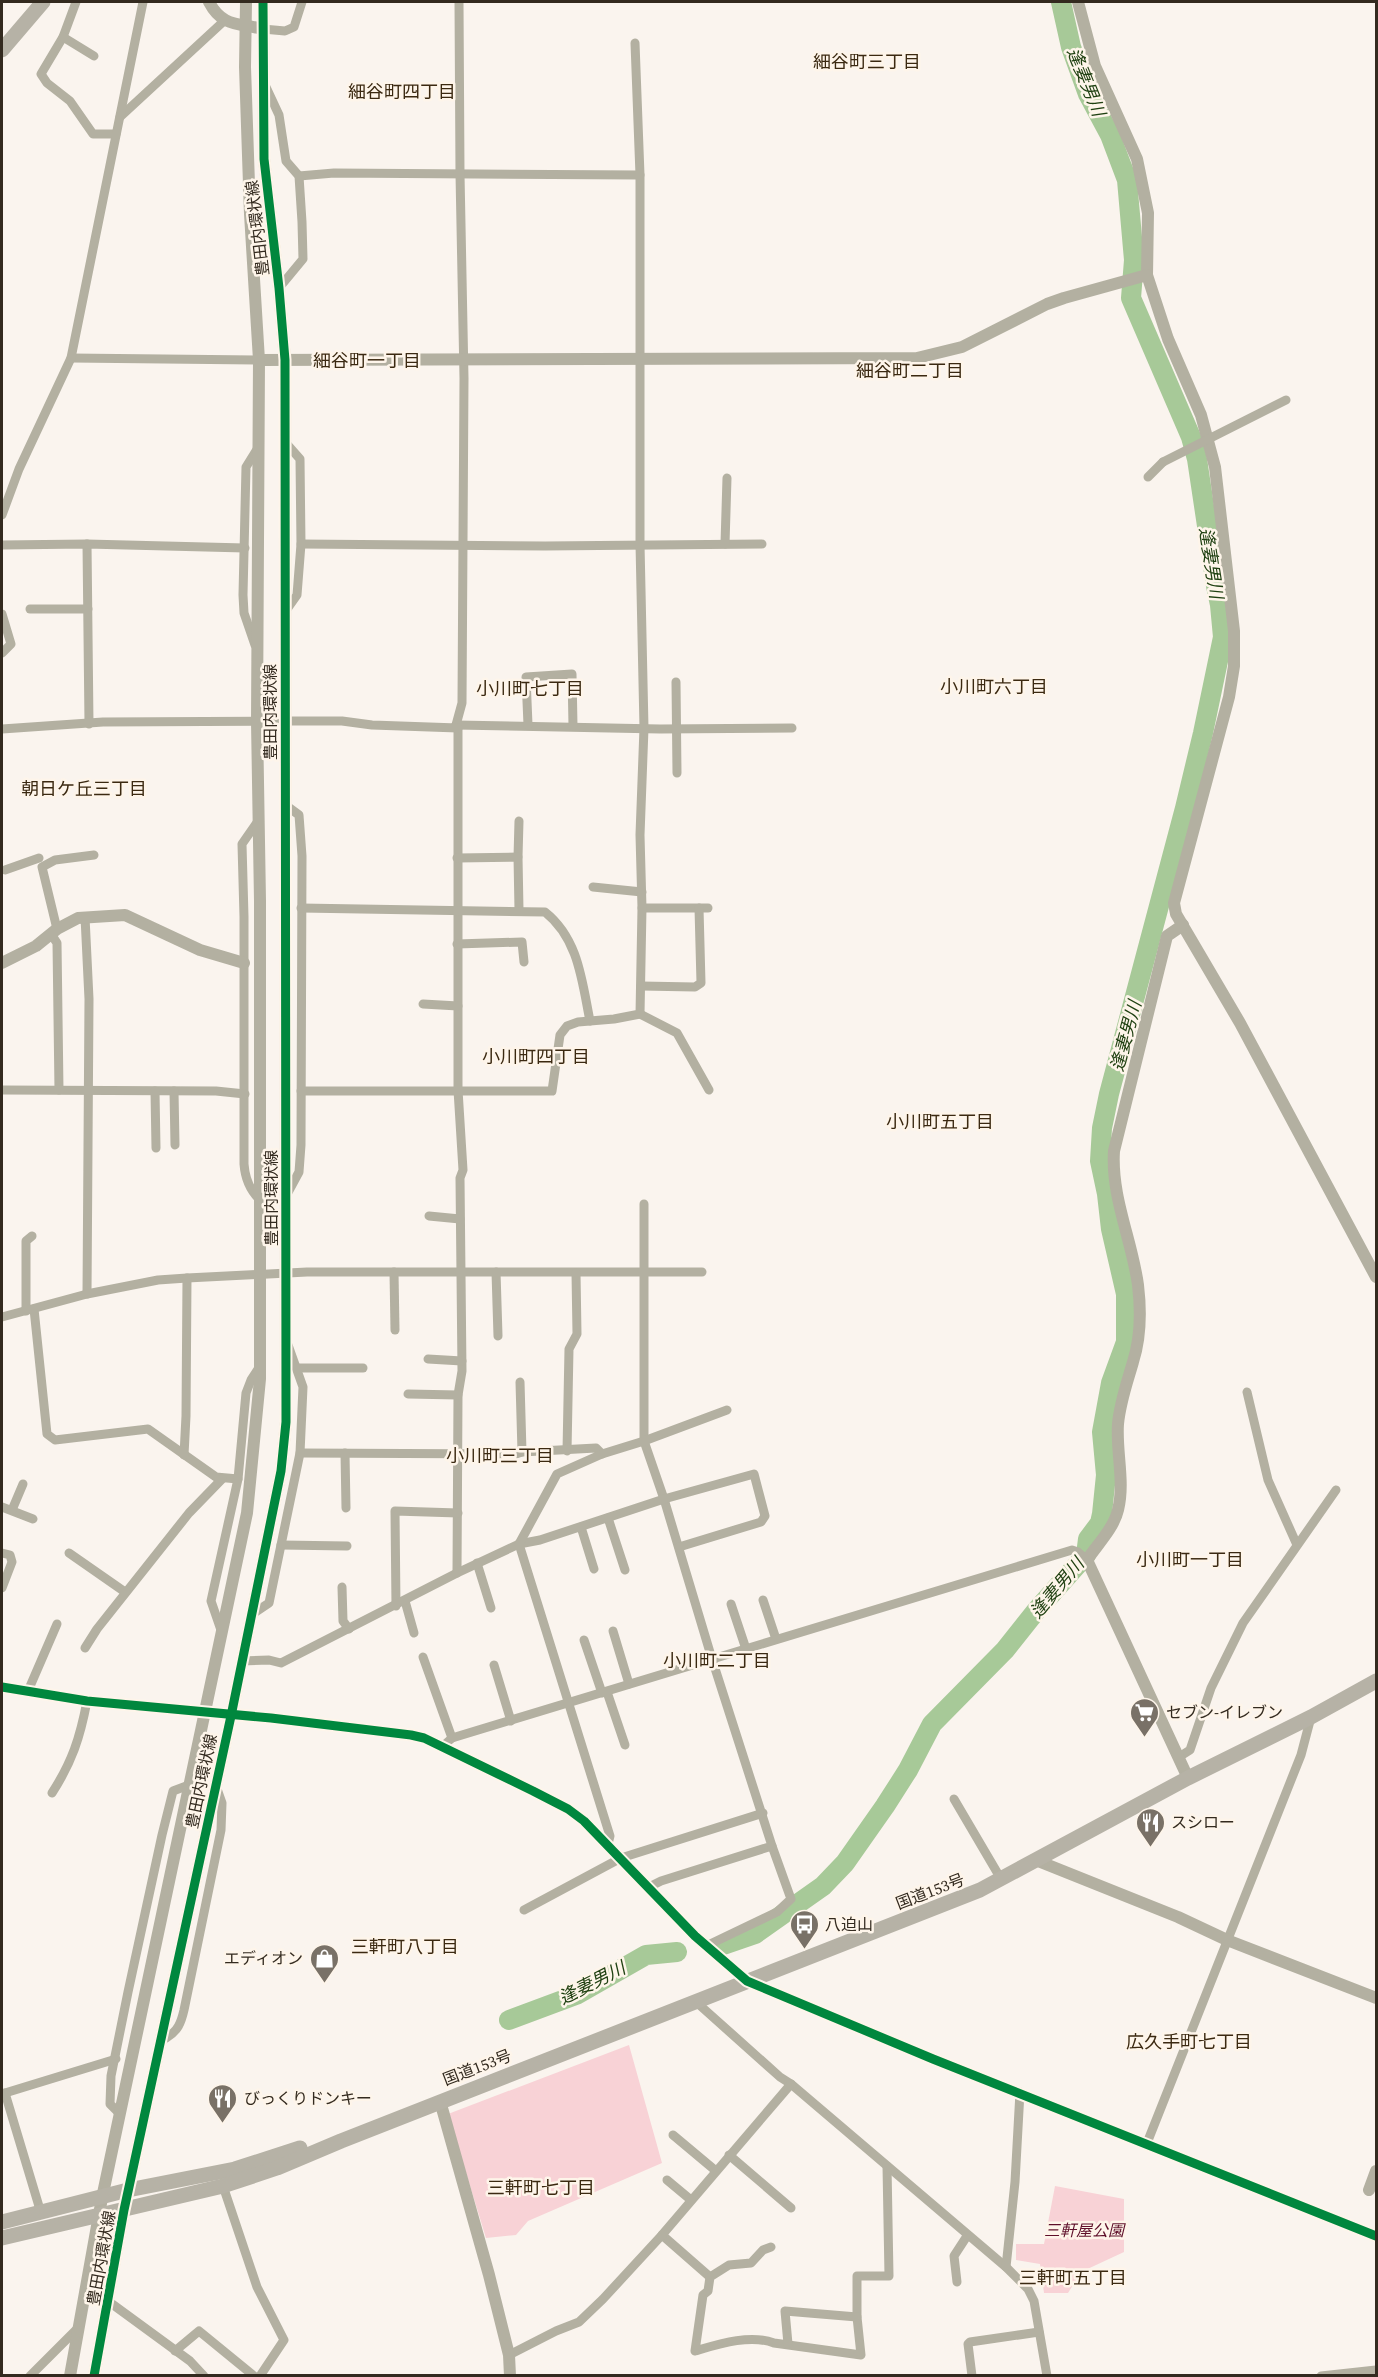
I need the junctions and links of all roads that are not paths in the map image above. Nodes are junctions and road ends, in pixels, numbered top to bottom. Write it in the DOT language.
graph roads {
  1 [pos="43,2"];
  2 [pos="76,2"];
  3 [pos="143,2"];
  4 [pos="209,2"];
  5 [pos="246,2"];
  6 [pos="263,2"];
  7 [pos="302,2"];
  8 [pos="459,2"];
  9 [pos="1078,2"];
  10 [pos="224,21"];
  11 [pos="246,25"];
  12 [pos="263,29"];
  13 [pos="63,37"];
  14 [pos="635,43"];
  15 [pos="2,50"];
  16 [pos="94,56"];
  17 [pos="265,85"];
  18 [pos="119,118"];
  19 [pos="116,134"];
  20 [pos="459,174"];
  21 [pos="640,175"];
  22 [pos="299,176"];
  23 [pos="1143,276"];
  24 [pos="279,288"];
  25 [pos="71,358"];
  26 [pos="640,358"];
  27 [pos="463,359"];
  28 [pos="259,360"];
  29 [pos="285,360"];
  30 [pos="1286,400"];
  31 [pos="285,441"];
  32 [pos="259,446"];
  33 [pos="1148,477"];
  34 [pos="727,478"];
  35 [pos="2,515"];
  36 [pos="87,544"];
  37 [pos="301,544"];
  38 [pos="640,544"];
  39 [pos="725,544"];
  40 [pos="762,544"];
  41 [pos="2,545"];
  42 [pos="464,545"];
  43 [pos="245,548"];
  44 [pos="30,609"];
  45 [pos="88,609"];
  46 [pos="285,612"];
  47 [pos="2,614"];
  48 [pos="257,649"];
  49 [pos="2,653"];
  50 [pos="676,682"];
  51 [pos="286,721"];
  52 [pos="257,722"];
  53 [pos="89,724"];
  54 [pos="528,725"];
  55 [pos="457,726"];
  56 [pos="573,726"];
  57 [pos="644,728"];
  58 [pos="792,728"];
  59 [pos="2,729"];
  60 [pos="675,729"];
  61 [pos="677,773"];
  62 [pos="284,804"];
  63 [pos="258,821"];
  64 [pos="519,821"];
  65 [pos="94,855"];
  66 [pos="518,857"];
  67 [pos="40,858"];
  68 [pos="457,858"];
  69 [pos="5,870"];
  70 [pos="593,887"];
  71 [pos="642,892"];
  72 [pos="301,908"];
  73 [pos="642,908"];
  74 [pos="456,910"];
  75 [pos="519,910"];
  76 [pos="85,917"];
  77 [pos="1183,925"];
  78 [pos="54,932"];
  79 [pos="457,944"];
  80 [pos="301,950"];
  81 [pos="2,962"];
  82 [pos="524,962"];
  83 [pos="244,963"];
  84 [pos="285,976"];
  85 [pos="641,986"];
  86 [pos="285,997"];
  87 [pos="423,1004"];
  88 [pos="458,1006"];
  89 [pos="244,1010"];
  90 [pos="640,1014"];
  91 [pos="301,1020"];
  92 [pos="590,1021"];
  93 [pos="259,1033"];
  94 [pos="2,1090"];
  95 [pos="59,1090"];
  96 [pos="89,1090"];
  97 [pos="458,1090"];
  98 [pos="709,1090"];
  99 [pos="155,1091"];
  100 [pos="174,1091"];
  101 [pos="301,1091"];
  102 [pos="245,1094"];
  103 [pos="175,1145"];
  104 [pos="156,1148"];
  105 [pos="286,1196"];
  106 [pos="258,1199"];
  107 [pos="644,1204"];
  108 [pos="429,1216"];
  109 [pos="460,1219"];
  110 [pos="32,1236"];
  111 [pos="394,1272"];
  112 [pos="460,1272"];
  113 [pos="496,1272"];
  114 [pos="702,1272"];
  115 [pos="576,1273"];
  116 [pos="642,1273"];
  117 [pos="285,1274"];
  118 [pos="259,1276"];
  119 [pos="1377,1277"];
  120 [pos="187,1278"];
  121 [pos="87,1294"];
  122 [pos="30,1310"];
  123 [pos="2,1317"];
  124 [pos="394,1330"];
  125 [pos="498,1336"];
  126 [pos="286,1340"];
  127 [pos="428,1359"];
  128 [pos="462,1360"];
  129 [pos="260,1366"];
  130 [pos="298,1368"];
  131 [pos="363,1368"];
  132 [pos="520,1382"];
  133 [pos="1247,1392"];
  134 [pos="408,1394"];
  135 [pos="458,1395"];
  136 [pos="727,1410"];
  137 [pos="644,1441"];
  138 [pos="567,1451"];
  139 [pos="522,1452"];
  140 [pos="300,1453"];
  141 [pos="345,1453"];
  142 [pos="458,1453"];
  143 [pos="602,1454"];
  144 [pos="184,1455"];
  145 [pos="222,1479"];
  146 [pos="238,1479"];
  147 [pos="23,1484"];
  148 [pos="1336,1490"];
  149 [pos="664,1499"];
  150 [pos="2,1506"];
  151 [pos="346,1508"];
  152 [pos="12,1510"];
  153 [pos="458,1513"];
  154 [pos="608,1518"];
  155 [pos="33,1519"];
  156 [pos="581,1527"];
  157 [pos="519,1544"];
  158 [pos="281,1545"];
  159 [pos="1297,1545"];
  160 [pos="347,1546"];
  161 [pos="679,1547"];
  162 [pos="2,1552"];
  163 [pos="69,1553"];
  164 [pos="1087,1560"];
  165 [pos="477,1563"];
  166 [pos="594,1569"];
  167 [pos="625,1570"];
  168 [pos="457,1573"];
  169 [pos="342,1587"];
  170 [pos="2,1588"];
  171 [pos="125,1592"];
  172 [pos="763,1600"];
  173 [pos="400,1604"];
  174 [pos="731,1604"];
  175 [pos="491,1608"];
  176 [pos="251,1615"];
  177 [pos="57,1624"];
  178 [pos="349,1629"];
  179 [pos="221,1630"];
  180 [pos="613,1630"];
  181 [pos="414,1632"];
  182 [pos="776,1639"];
  183 [pos="584,1640"];
  184 [pos="85,1648"];
  185 [pos="746,1649"];
  186 [pos="423,1657"];
  187 [pos="712,1659"];
  188 [pos="241,1661"];
  189 [pos="494,1665"];
  190 [pos="1377,1681"];
  191 [pos="629,1684"];
  192 [pos="2,1687"];
  193 [pos="27,1691"];
  194 [pos="604,1693"];
  195 [pos="87,1701"];
  196 [pos="569,1704"];
  197 [pos="203,1712"];
  198 [pos="231,1716"];
  199 [pos="1311,1717"];
  200 [pos="511,1721"];
  201 [pos="452,1738"];
  202 [pos="625,1745"];
  203 [pos="443,1746"];
  204 [pos="1179,1757"];
  205 [pos="1188,1778"];
  206 [pos="216,1783"];
  207 [pos="189,1785"];
  208 [pos="52,1793"];
  209 [pos="954,1799"];
  210 [pos="763,1813"];
  211 [pos="608,1844"];
  212 [pos="772,1846"];
  213 [pos="621,1858"];
  214 [pos="1038,1861"];
  215 [pos="1000,1880"];
  216 [pos="649,1887"];
  217 [pos="524,1910"];
  218 [pos="1227,1940"];
  219 [pos="706,1946"];
  220 [pos="747,1981"];
  221 [pos="1377,1998"];
  222 [pos="695,2001"];
  223 [pos="162,2037"];
  224 [pos="116,2060"];
  225 [pos="791,2084"];
  226 [pos="1020,2092"];
  227 [pos="3,2093"];
  228 [pos="440,2102"];
  229 [pos="120,2114"];
  230 [pos="673,2135"];
  231 [pos="340,2140"];
  232 [pos="1147,2143"];
  233 [pos="729,2155"];
  234 [pos="887,2166"];
  235 [pos="716,2171"];
  236 [pos="1377,2171"];
  237 [pos="667,2180"];
  238 [pos="223,2186"];
  239 [pos="128,2190"];
  240 [pos="1369,2190"];
  241 [pos="102,2198"];
  242 [pos="691,2200"];
  243 [pos="791,2208"];
  244 [pos="124,2210"];
  245 [pos="41,2213"];
  246 [pos="100,2216"];
  247 [pos="2,2222"];
  248 [pos="662,2235"];
  249 [pos="967,2236"];
  250 [pos="1377,2236"];
  251 [pos="2,2238"];
  252 [pos="771,2247"];
  253 [pos="1006,2267"];
  254 [pos="710,2277"];
  255 [pos="957,2282"];
  256 [pos="108,2301"];
  257 [pos="857,2317"];
  258 [pos="78,2328"];
  259 [pos="1039,2332"];
  260 [pos="788,2344"];
  261 [pos="176,2351"];
  262 [pos="509,2355"];
  263 [pos="1377,2370"];
  264 [pos="30,2376"];
  265 [pos="70,2376"];
  266 [pos="94,2376"];
  267 [pos="204,2376"];
  268 [pos="254,2376"];
  269 [pos="260,2376"];
  270 [pos="510,2376"];
  271 [pos="972,2376"];
  272 [pos="1047,2376"];
  273 [pos="1321,2376"];
  1 -- 15 [label="highway"];
  2 -- 13 [label="street"];
  3 -- 18 [label="street"];
  4 -- 10 [label="street"];
  5 -- 11 [label="street, 豊田内環状線"];
  6 -- 12 [label="street, 豊田内環状線"];
  7 -- 12 [label="street"];
  8 -- 20 [label="street"];
  9 -- 23 [label="street"];
  10 -- 11 [label="street"];
  10 -- 18 [label="street"];
  11 -- 12 [label="street"];
  11 -- 28 [label="street, 豊田内環状線"];
  12 -- 17 [label="street, 豊田内環状線"];
  13 -- 16 [label="street"];
  13 -- 19 [label="street"];
  14 -- 21 [label="street"];
  17 -- 22 [label="street"];
  17 -- 24 [label="street, 豊田内環状線"];
  18 -- 19 [label="street"];
  19 -- 25 [label="street"];
  20 -- 21 [label="street"];
  20 -- 22 [label="street"];
  20 -- 27 [label="street"];
  21 -- 26 [label="street"];
  22 -- 24 [label="street"];
  23 -- 26 [label="street"];
  23 -- 77 [label="street"];
  24 -- 29 [label="street, 豊田内環状線"];
  25 -- 28 [label="street"];
  25 -- 35 [label="street"];
  26 -- 27 [label="street"];
  26 -- 38 [label="street"];
  27 -- 29 [label="street"];
  27 -- 42 [label="street"];
  28 -- 29 [label="street"];
  28 -- 32 [label="street, 豊田内環状線"];
  29 -- 31 [label="street, 豊田内環状線"];
  30 -- 33 [label="street, bridge"];
  31 -- 37 [label="street"];
  31 -- 46 [label="street, 豊田内環状線"];
  32 -- 43 [label="street"];
  32 -- 48 [label="street, 豊田内環状線"];
  34 -- 39 [label="street"];
  36 -- 41 [label="street"];
  36 -- 43 [label="street"];
  36 -- 45 [label="street"];
  37 -- 42 [label="street"];
  37 -- 46 [label="street"];
  38 -- 39 [label="street"];
  38 -- 42 [label="street"];
  38 -- 57 [label="street"];
  39 -- 40 [label="street"];
  42 -- 55 [label="street"];
  43 -- 48 [label="street"];
  44 -- 45 [label="street"];
  45 -- 53 [label="street"];
  46 -- 51 [label="street, 豊田内環状線"];
  47 -- 49 [label="street"];
  48 -- 52 [label="street, 豊田内環状線"];
  50 -- 60 [label="street"];
  51 -- 52 [label="street"];
  51 -- 55 [label="street"];
  51 -- 62 [label="street, 豊田内環状線"];
  52 -- 53 [label="street"];
  52 -- 63 [label="street, 豊田内環状線"];
  53 -- 59 [label="street"];
  54 -- 55 [label="street"];
  54 -- 56 [label="street"];
  54 -- 56 [label="street"];
  55 -- 68 [label="street"];
  56 -- 57 [label="street"];
  57 -- 60 [label="street"];
  57 -- 71 [label="street"];
  58 -- 60 [label="street"];
  60 -- 61 [label="street"];
  62 -- 72 [label="street"];
  62 -- 84 [label="street, 豊田内環状線"];
  63 -- 83 [label="street"];
  63 -- 93 [label="street, 豊田内環状線"];
  64 -- 66 [label="street"];
  65 -- 67 [label="street"];
  66 -- 68 [label="street"];
  66 -- 75 [label="street"];
  67 -- 69 [label="street"];
  67 -- 78 [label="street"];
  68 -- 74 [label="street"];
  70 -- 71 [label="street"];
  71 -- 73 [label="street"];
  72 -- 74 [label="street"];
  72 -- 80 [label="street"];
  73 -- 85 [label="street"];
  73 -- 85 [label="street"];
  74 -- 75 [label="street"];
  74 -- 79 [label="street"];
  75 -- 92 [label="street"];
  76 -- 78 [label="street"];
  76 -- 83 [label="street"];
  76 -- 96 [label="street"];
  77 -- 119 [label="street"];
  77 -- 164 [label="street"];
  78 -- 81 [label="street"];
  78 -- 95 [label="street"];
  79 -- 82 [label="street"];
  79 -- 88 [label="street"];
  80 -- 84 [label="street"];
  80 -- 91 [label="street"];
  83 -- 89 [label="street"];
  84 -- 86 [label="street, 豊田内環状線"];
  85 -- 90 [label="street"];
  86 -- 91 [label="street"];
  86 -- 105 [label="street, 豊田内環状線"];
  87 -- 88 [label="street"];
  88 -- 97 [label="street"];
  89 -- 93 [label="street"];
  89 -- 102 [label="street"];
  90 -- 92 [label="street"];
  90 -- 98 [label="street"];
  91 -- 101 [label="street"];
  92 -- 97 [label="street"];
  93 -- 106 [label="street, 豊田内環状線"];
  94 -- 95 [label="street"];
  95 -- 96 [label="street"];
  96 -- 99 [label="street"];
  96 -- 121 [label="street"];
  97 -- 101 [label="street"];
  97 -- 109 [label="street"];
  99 -- 100 [label="street"];
  99 -- 104 [label="street"];
  100 -- 102 [label="street"];
  100 -- 103 [label="street"];
  101 -- 105 [label="street"];
  102 -- 106 [label="street"];
  105 -- 117 [label="street, 豊田内環状線"];
  106 -- 118 [label="street, 豊田内環状線"];
  107 -- 116 [label="street"];
  108 -- 109 [label="street"];
  109 -- 112 [label="street"];
  110 -- 122 [label="street"];
  111 -- 112 [label="street"];
  111 -- 117 [label="street"];
  111 -- 124 [label="street"];
  112 -- 113 [label="street"];
  112 -- 128 [label="street"];
  113 -- 115 [label="street"];
  113 -- 125 [label="street"];
  114 -- 116 [label="street"];
  115 -- 116 [label="street"];
  115 -- 138 [label="street"];
  116 -- 137 [label="street"];
  117 -- 118 [label="street"];
  117 -- 126 [label="street, 豊田内環状線"];
  118 -- 120 [label="street"];
  118 -- 129 [label="street, 豊田内環状線"];
  120 -- 121 [label="street"];
  120 -- 144 [label="street"];
  121 -- 122 [label="street"];
  122 -- 123 [label="street"];
  122 -- 144 [label="street"];
  126 -- 130 [label="street"];
  126 -- 176 [label="street, 豊田内環状線"];
  127 -- 128 [label="street"];
  128 -- 135 [label="street"];
  129 -- 146 [label="street"];
  129 -- 179 [label="street, 豊田内環状線"];
  130 -- 131 [label="street"];
  130 -- 140 [label="street"];
  132 -- 139 [label="street"];
  133 -- 159 [label="street"];
  134 -- 135 [label="street"];
  135 -- 142 [label="street"];
  136 -- 137 [label="street"];
  137 -- 143 [label="street"];
  137 -- 149 [label="street"];
  138 -- 139 [label="street"];
  138 -- 143 [label="street"];
  139 -- 142 [label="street"];
  140 -- 141 [label="street"];
  140 -- 158 [label="street"];
  141 -- 142 [label="street"];
  141 -- 151 [label="street"];
  142 -- 153 [label="street"];
  143 -- 157 [label="street"];
  144 -- 145 [label="street"];
  145 -- 146 [label="street"];
  145 -- 171 [label="street"];
  146 -- 179 [label="street"];
  147 -- 152 [label="street"];
  148 -- 159 [label="street"];
  149 -- 154 [label="street"];
  149 -- 161 [label="street"];
  149 -- 161 [label="street"];
  150 -- 152 [label="street"];
  152 -- 155 [label="street"];
  153 -- 168 [label="street"];
  153 -- 173 [label="street"];
  154 -- 156 [label="street"];
  154 -- 167 [label="street"];
  156 -- 157 [label="street"];
  156 -- 166 [label="street"];
  157 -- 165 [label="street"];
  157 -- 196 [label="street"];
  158 -- 160 [label="street"];
  158 -- 176 [label="street"];
  159 -- 204 [label="street"];
  161 -- 187 [label="street"];
  162 -- 170 [label="street"];
  163 -- 171 [label="street"];
  164 -- 182 [label="street"];
  164 -- 204 [label="street"];
  165 -- 168 [label="street"];
  165 -- 175 [label="street"];
  168 -- 173 [label="street"];
  169 -- 178 [label="street"];
  171 -- 184 [label="street"];
  172 -- 182 [label="street"];
  173 -- 178 [label="street"];
  173 -- 181 [label="street"];
  174 -- 185 [label="street"];
  176 -- 188 [label="street, 豊田内環状線"];
  177 -- 193 [label="street"];
  178 -- 188 [label="street"];
  179 -- 197 [label="street, 豊田内環状線"];
  180 -- 191 [label="street"];
  182 -- 185 [label="street"];
  183 -- 194 [label="street"];
  185 -- 187 [label="street"];
  186 -- 201 [label="street"];
  187 -- 191 [label="street"];
  187 -- 210 [label="street"];
  188 -- 198 [label="street, 豊田内環状線"];
  189 -- 200 [label="street"];
  190 -- 199 [label="highway, 国道153号"];
  191 -- 194 [label="street"];
  192 -- 193 [label="street"];
  193 -- 195 [label="street"];
  194 -- 196 [label="street"];
  194 -- 202 [label="street"];
  195 -- 197 [label="street"];
  195 -- 208 [label="street"];
  196 -- 200 [label="street"];
  196 -- 211 [label="street"];
  197 -- 198 [label="street"];
  197 -- 207 [label="street, 豊田内環状線"];
  198 -- 203 [label="street"];
  198 -- 206 [label="street, 豊田内環状線"];
  199 -- 205 [label="highway, 国道153号"];
  199 -- 218 [label="street"];
  200 -- 201 [label="street"];
  201 -- 203 [label="street"];
  203 -- 211 [label="street"];
  204 -- 205 [label="street"];
  205 -- 214 [label="highway, 国道153号"];
  206 -- 223 [label="street, 豊田内環状線"];
  206 -- 223 [label="street"];
  207 -- 224 [label="street"];
  207 -- 229 [label="street, 豊田内環状線"];
  209 -- 215 [label="street"];
  210 -- 212 [label="street"];
  210 -- 213 [label="street"];
  211 -- 213 [label="street"];
  212 -- 216 [label="street"];
  212 -- 219 [label="street"];
  213 -- 216 [label="street"];
  213 -- 217 [label="street"];
  214 -- 215 [label="highway, 国道153号"];
  214 -- 218 [label="street"];
  215 -- 220 [label="highway, 国道153号"];
  216 -- 219 [label="street"];
  218 -- 221 [label="street"];
  218 -- 232 [label="street"];
  219 -- 220 [label="street"];
  220 -- 222 [label="highway, 国道153号"];
  220 -- 226 [label="street"];
  222 -- 225 [label="street"];
  222 -- 228 [label="highway, 国道153号"];
  223 -- 239 [label="street, 豊田内環状線"];
  224 -- 227 [label="street"];
  224 -- 229 [label="street"];
  225 -- 233 [label="street"];
  225 -- 234 [label="street"];
  226 -- 232 [label="street"];
  226 -- 253 [label="street"];
  227 -- 245 [label="street"];
  228 -- 231 [label="highway, 国道153号"];
  228 -- 262 [label="street"];
  229 -- 241 [label="street, 豊田内環状線"];
  230 -- 235 [label="street"];
  231 -- 238 [label="highway, 国道153号"];
  231 -- 239 [label="highway, 国道153号"];
  232 -- 250 [label="street"];
  233 -- 235 [label="street"];
  233 -- 243 [label="street"];
  234 -- 249 [label="street"];
  234 -- 257 [label="street"];
  235 -- 242 [label="street"];
  236 -- 240 [label="street"];
  237 -- 242 [label="street"];
  238 -- 244 [label="highway, 国道153号"];
  238 -- 269 [label="street"];
  239 -- 241 [label="highway, 国道153号"];
  239 -- 244 [label="street, 豊田内環状線"];
  241 -- 245 [label="highway, 国道153号"];
  241 -- 246 [label="street, 豊田内環状線"];
  242 -- 248 [label="street"];
  244 -- 246 [label="highway, 国道153号"];
  244 -- 256 [label="street, 豊田内環状線"];
  245 -- 247 [label="highway, 国道153号"];
  246 -- 251 [label="highway, 国道153号"];
  246 -- 258 [label="street, 豊田内環状線"];
  248 -- 254 [label="street"];
  248 -- 262 [label="street"];
  249 -- 253 [label="street"];
  249 -- 255 [label="street"];
  252 -- 254 [label="street"];
  253 -- 259 [label="street"];
  254 -- 260 [label="street"];
  256 -- 261 [label="street"];
  256 -- 266 [label="street, 豊田内環状線"];
  257 -- 260 [label="street"];
  257 -- 260 [label="street"];
  258 -- 264 [label="street"];
  258 -- 265 [label="street, 豊田内環状線"];
  259 -- 271 [label="street"];
  259 -- 272 [label="street"];
  261 -- 267 [label="street"];
  261 -- 268 [label="street"];
  262 -- 270 [label="street"];
  263 -- 273 [label="street"];
}
